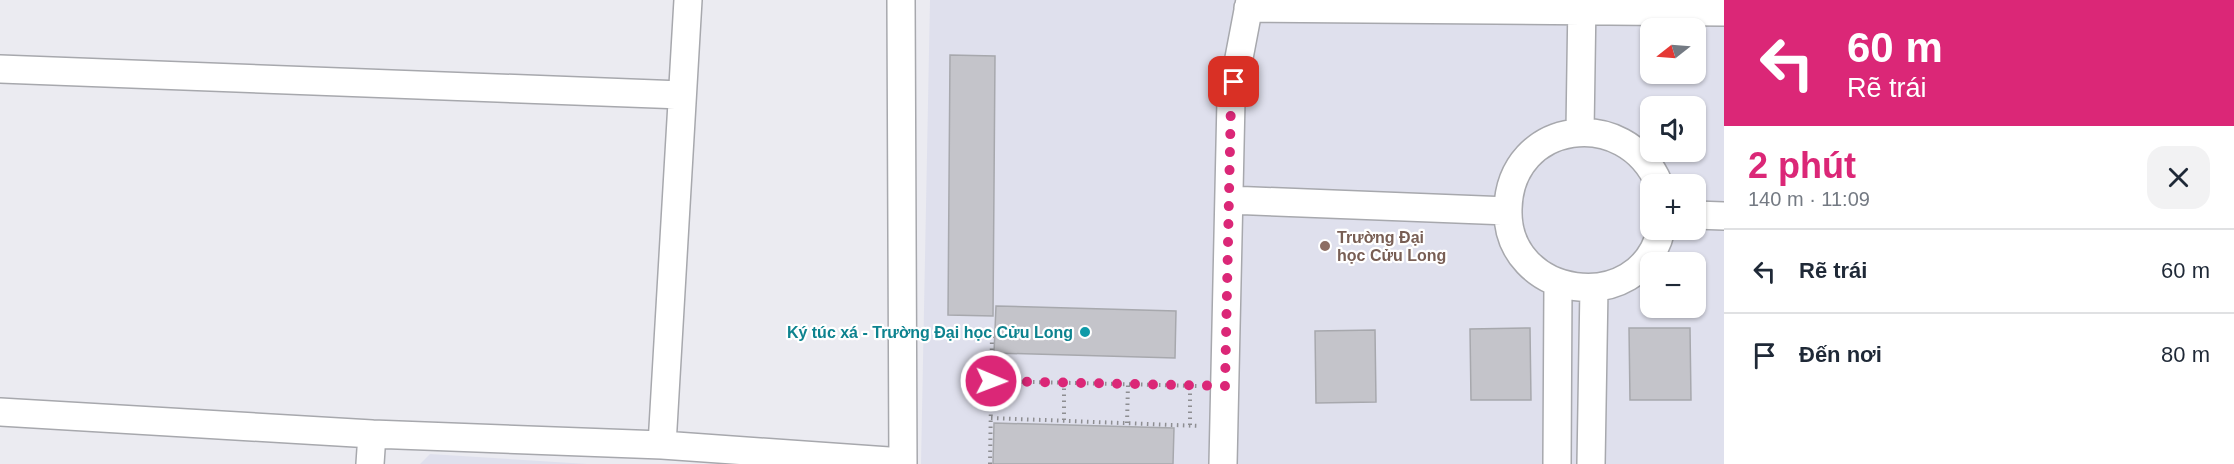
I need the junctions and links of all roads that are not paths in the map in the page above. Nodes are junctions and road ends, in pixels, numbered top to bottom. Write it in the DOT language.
graph roads {
  1 [pos="688,0"];
  2 [pos="901,0"];
  3 [pos="1249,4"];
  4 [pos="1582,5"];
  5 [pos="1724,12"];
  6 [pos="0,69"];
  7 [pos="682,95"];
  8 [pos="1580,131"];
  9 [pos="1655,174"];
  10 [pos="1229,200"];
  11 [pos="1508,211"];
  12 [pos="1706,215"];
  13 [pos="1724,216"];
  14 [pos="1658,240"];
  15 [pos="1558,284"];
  16 [pos="1594,288"];
  17 [pos="0,412"];
  18 [pos="372,434"];
  19 [pos="662,445"];
  20 [pos="903,463"];
  21 [pos="370,464"];
  22 [pos="1223,464"];
  23 [pos="1557,464"];
  24 [pos="1591,464"];
  1 -- 7 [label="street"];
  2 -- 20 [label="street"];
  3 -- 4 [label="street"];
  3 -- 10 [label="street"];
  4 -- 5 [label="street"];
  4 -- 8 [label="street"];
  6 -- 7 [label="street"];
  7 -- 19 [label="street"];
  8 -- 9 [label="street"];
  8 -- 11 [label="street"];
  10 -- 11 [label="street"];
  10 -- 22 [label="street"];
  11 -- 15 [label="street"];
  12 -- 13 [label="street"];
  14 -- 16 [label="street"];
  15 -- 16 [label="street"];
  15 -- 23 [label="street"];
  16 -- 24 [label="street"];
  17 -- 18 [label="street"];
  18 -- 19 [label="street"];
  18 -- 21 [label="street"];
  19 -- 20 [label="street"];
}
